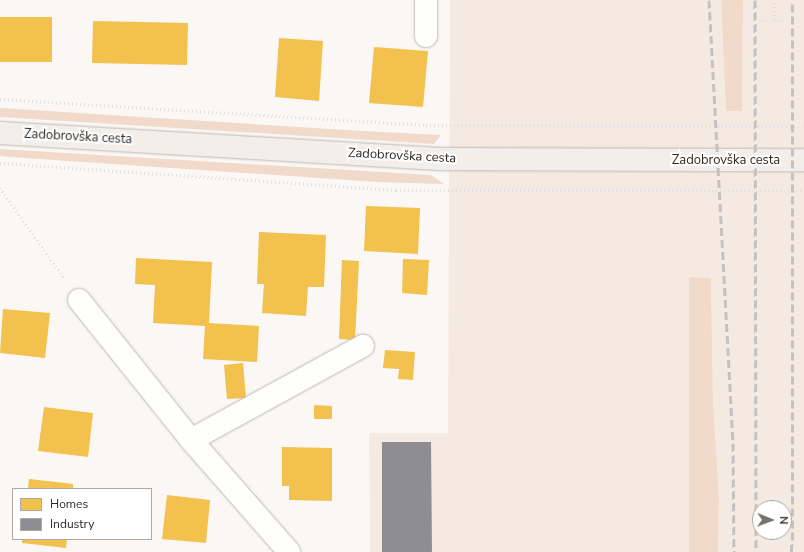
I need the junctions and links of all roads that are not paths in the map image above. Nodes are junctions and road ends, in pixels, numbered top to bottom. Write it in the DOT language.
graph roads {
  1 [pos="426,0"];
  2 [pos="426,36"];
  3 [pos="0,133"];
  4 [pos="804,160"];
  5 [pos="79,300"];
  6 [pos="362,346"];
  7 [pos="191,440"];
  8 [pos="289,552"];
  1 -- 2 [label="street"];
  3 -- 4 [label="main road, Zadobrovška cesta"];
  5 -- 7 [label="street"];
  6 -- 7 [label="street"];
  7 -- 8 [label="street"];
}
